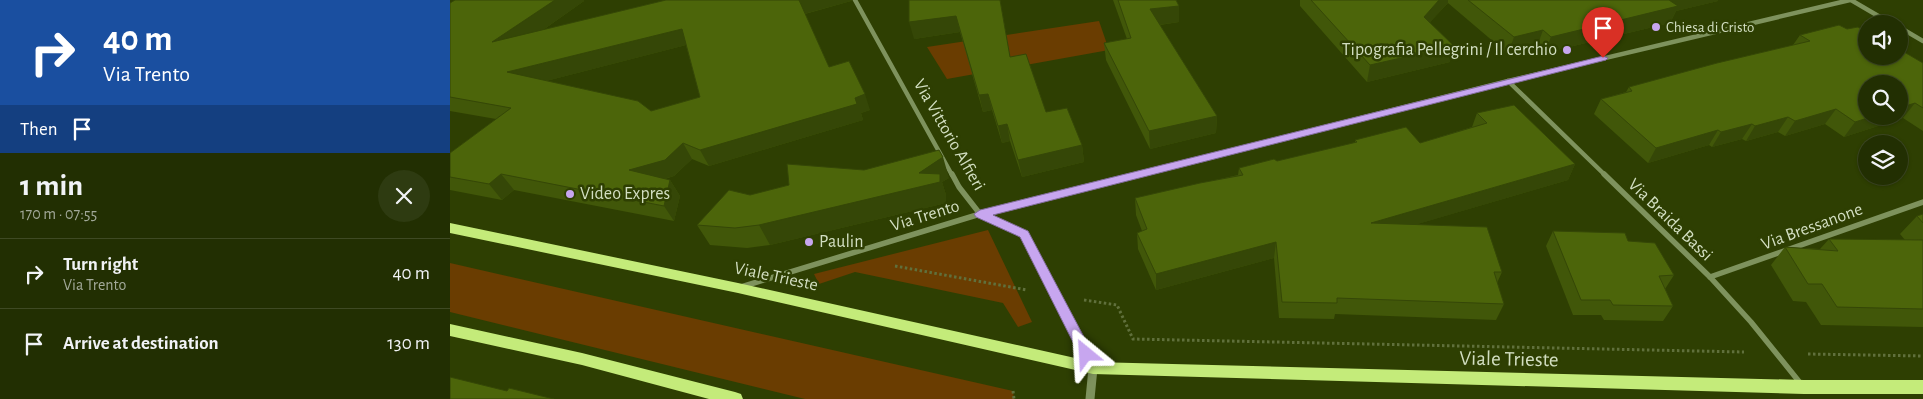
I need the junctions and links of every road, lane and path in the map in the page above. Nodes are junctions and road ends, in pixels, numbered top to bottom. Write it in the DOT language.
graph roads {
  1 [pos="856,0"];
  2 [pos="1850,0"];
  3 [pos="1876,15"];
  4 [pos="1908,32"];
  5 [pos="1923,41"];
  6 [pos="1508,81"];
  7 [pos="1923,202"];
  8 [pos="980,214"];
  9 [pos="450,228"];
  10 [pos="885,264"];
  11 [pos="1710,277"];
  12 [pos="738,288"];
  13 [pos="1016,288"];
  14 [pos="1117,306"];
  15 [pos="450,330"];
  16 [pos="1745,352"];
  17 [pos="1822,354"];
  18 [pos="1923,356"];
  19 [pos="1093,368"];
  20 [pos="1804,387"];
  21 [pos="1923,387"];
  22 [pos="1013,391"];
  23 [pos="735,399"];
  24 [pos="1014,399"];
  25 [pos="1090,399"];
  1 -- 8 [label="street, Via Vittorio Alfieri"];
  2 -- 3 [label="street"];
  2 -- 6 [label="street, Via Trento"];
  4 -- 5 [label="street"];
  6 -- 8 [label="street, Via Trento"];
  6 -- 11 [label="street, Via Braida Bassi"];
  7 -- 11 [label="street, Via Bressanone"];
  8 -- 12 [label="street, Via Trento"];
  8 -- 19 [label="street, Via Vittorio Alfieri"];
  9 -- 12 [label="main road, Viale Trieste"];
  10 -- 13 [label="path"];
  11 -- 20 [label="street, Via Braida Bassi"];
  12 -- 19 [label="main road, Viale Trieste"];
  14 -- 16 [label="path"];
  15 -- 23 [label="main road"];
  17 -- 18 [label="path"];
  19 -- 20 [label="main road, Viale Trieste"];
  19 -- 25 [label="street"];
  20 -- 21 [label="main road, Viale Trieste"];
  22 -- 24 [label="path"];
}
